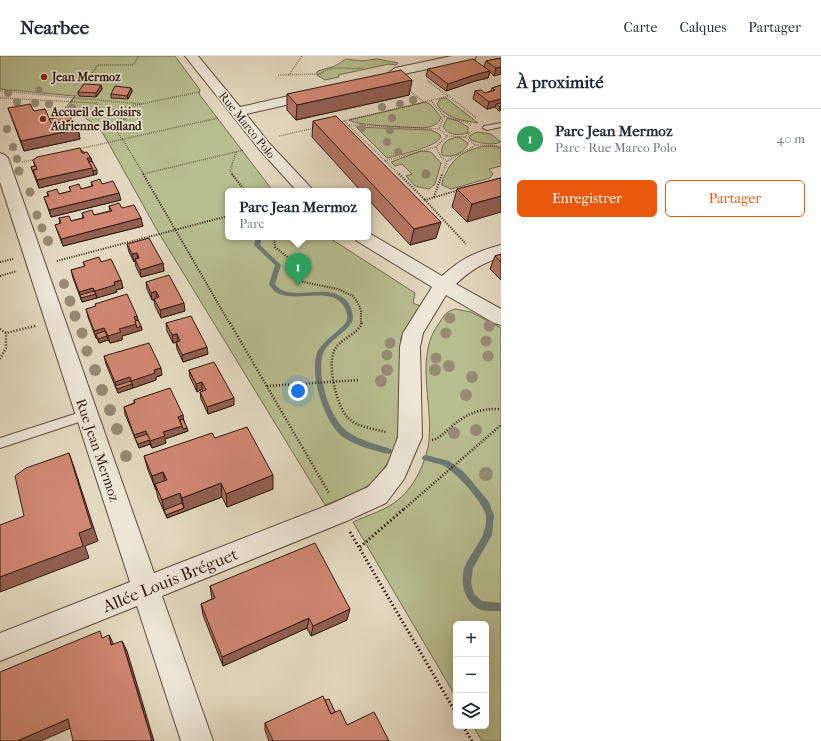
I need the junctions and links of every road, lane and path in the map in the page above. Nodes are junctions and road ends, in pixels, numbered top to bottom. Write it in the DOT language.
graph roads {
  1 [pos="139,56"];
  2 [pos="192,56"];
  3 [pos="302,56"];
  4 [pos="470,56"];
  5 [pos="366,67"];
  6 [pos="289,75"];
  7 [pos="278,76"];
  8 [pos="359,85"];
  9 [pos="218,88"];
  10 [pos="0,91"];
  11 [pos="329,91"];
  12 [pos="0,98"];
  13 [pos="74,98"];
  14 [pos="430,101"];
  15 [pos="71,102"];
  16 [pos="142,104"];
  17 [pos="102,112"];
  18 [pos="237,112"];
  19 [pos="444,116"];
  20 [pos="344,121"];
  21 [pos="337,122"];
  22 [pos="349,125"];
  23 [pos="501,125"];
  24 [pos="315,128"];
  25 [pos="487,128"];
  26 [pos="439,129"];
  27 [pos="476,129"];
  28 [pos="447,136"];
  29 [pos="123,140"];
  30 [pos="262,143"];
  31 [pos="476,145"];
  32 [pos="501,146"];
  33 [pos="436,147"];
  34 [pos="78,150"];
  35 [pos="236,152"];
  36 [pos="40,158"];
  37 [pos="385,161"];
  38 [pos="447,161"];
  39 [pos="1,162"];
  40 [pos="143,174"];
  41 [pos="243,188"];
  42 [pos="303,188"];
  43 [pos="464,189"];
  44 [pos="434,197"];
  45 [pos="425,200"];
  46 [pos="225,217"];
  47 [pos="176,230"];
  48 [pos="274,240"];
  49 [pos="368,240"];
  50 [pos="501,251"];
  51 [pos="479,258"];
  52 [pos="37,266"];
  53 [pos="443,285"];
  54 [pos="501,318"];
  55 [pos="55,322"];
  56 [pos="0,329"];
  57 [pos="6,333"];
  58 [pos="0,359"];
  59 [pos="359,380"];
  60 [pos="334,382"];
  61 [pos="267,386"];
  62 [pos="501,410"];
  63 [pos="87,415"];
  64 [pos="501,425"];
  65 [pos="410,437"];
  66 [pos="0,443"];
  67 [pos="340,512"];
  68 [pos="360,547"];
  69 [pos="146,590"];
  70 [pos="0,647"];
  71 [pos="453,708"];
  72 [pos="465,729"];
  73 [pos="197,741"];
  74 [pos="472,741"];
  1 -- 13 [label="path"];
  2 -- 9 [label="street, Rue Marco Polo"];
  3 -- 6 [label="path"];
  4 -- 8 [label="street"];
  5 -- 6 [label="path"];
  6 -- 7 [label="path"];
  9 -- 16 [label="path"];
  9 -- 18 [label="street, Rue Marco Polo"];
  10 -- 13 [label="path"];
  11 -- 18 [label="street"];
  12 -- 15 [label="path"];
  13 -- 15 [label="path"];
  13 -- 16 [label="path"];
  14 -- 19 [label="path"];
  14 -- 20 [label="path"];
  14 -- 25 [label="path"];
  15 -- 17 [label="path"];
  16 -- 17 [label="path"];
  17 -- 29 [label="path"];
  18 -- 29 [label="path"];
  18 -- 30 [label="street, Rue Marco Polo"];
  19 -- 26 [label="path"];
  19 -- 27 [label="path"];
  20 -- 21 [label="path"];
  20 -- 22 [label="path"];
  22 -- 26 [label="path"];
  22 -- 37 [label="path"];
  23 -- 25 [label="lane"];
  24 -- 30 [label="path"];
  26 -- 28 [label="path"];
  28 -- 31 [label="path"];
  28 -- 33 [label="path"];
  29 -- 34 [label="path"];
  29 -- 40 [label="path"];
  30 -- 35 [label="path"];
  30 -- 42 [label="street, Rue Marco Polo"];
  31 -- 32 [label="path"];
  31 -- 38 [label="path"];
  33 -- 37 [label="path"];
  33 -- 38 [label="path"];
  35 -- 40 [label="path"];
  35 -- 41 [label="path"];
  36 -- 39 [label="path"];
  37 -- 45 [label="path"];
  38 -- 44 [label="path"];
  39 -- 52 [label="street, Rue Jean Mermoz"];
  40 -- 47 [label="path"];
  43 -- 44 [label="path"];
  44 -- 45 [label="path"];
  45 -- 51 [label="path"];
  46 -- 47 [label="path"];
  47 -- 52 [label="path"];
  47 -- 61 [label="path"];
  48 -- 60 [label="path"];
  49 -- 53 [label="street"];
  50 -- 51 [label="street, Allée Louis Bréguet"];
  51 -- 53 [label="street, Allée Louis Bréguet"];
  52 -- 55 [label="street, Rue Jean Mermoz"];
  53 -- 54 [label="street"];
  53 -- 65 [label="street, Allée Louis Bréguet"];
  55 -- 57 [label="path"];
  55 -- 63 [label="street, Rue Jean Mermoz"];
  56 -- 57 [label="path"];
  57 -- 58 [label="path"];
  59 -- 60 [label="path"];
  60 -- 61 [label="path"];
  60 -- 65 [label="path"];
  61 -- 67 [label="path"];
  62 -- 65 [label="path"];
  63 -- 66 [label="lane"];
  63 -- 69 [label="street, Rue Jean Mermoz"];
  64 -- 68 [label="path"];
  65 -- 67 [label="street, Allée Louis Bréguet"];
  67 -- 68 [label="path"];
  67 -- 69 [label="street, Allée Louis Bréguet"];
  68 -- 71 [label="path"];
  69 -- 70 [label="street, Allée Louis Bréguet"];
  69 -- 73 [label="street, Rue Jean Mermoz"];
  72 -- 74 [label="path"];
}
